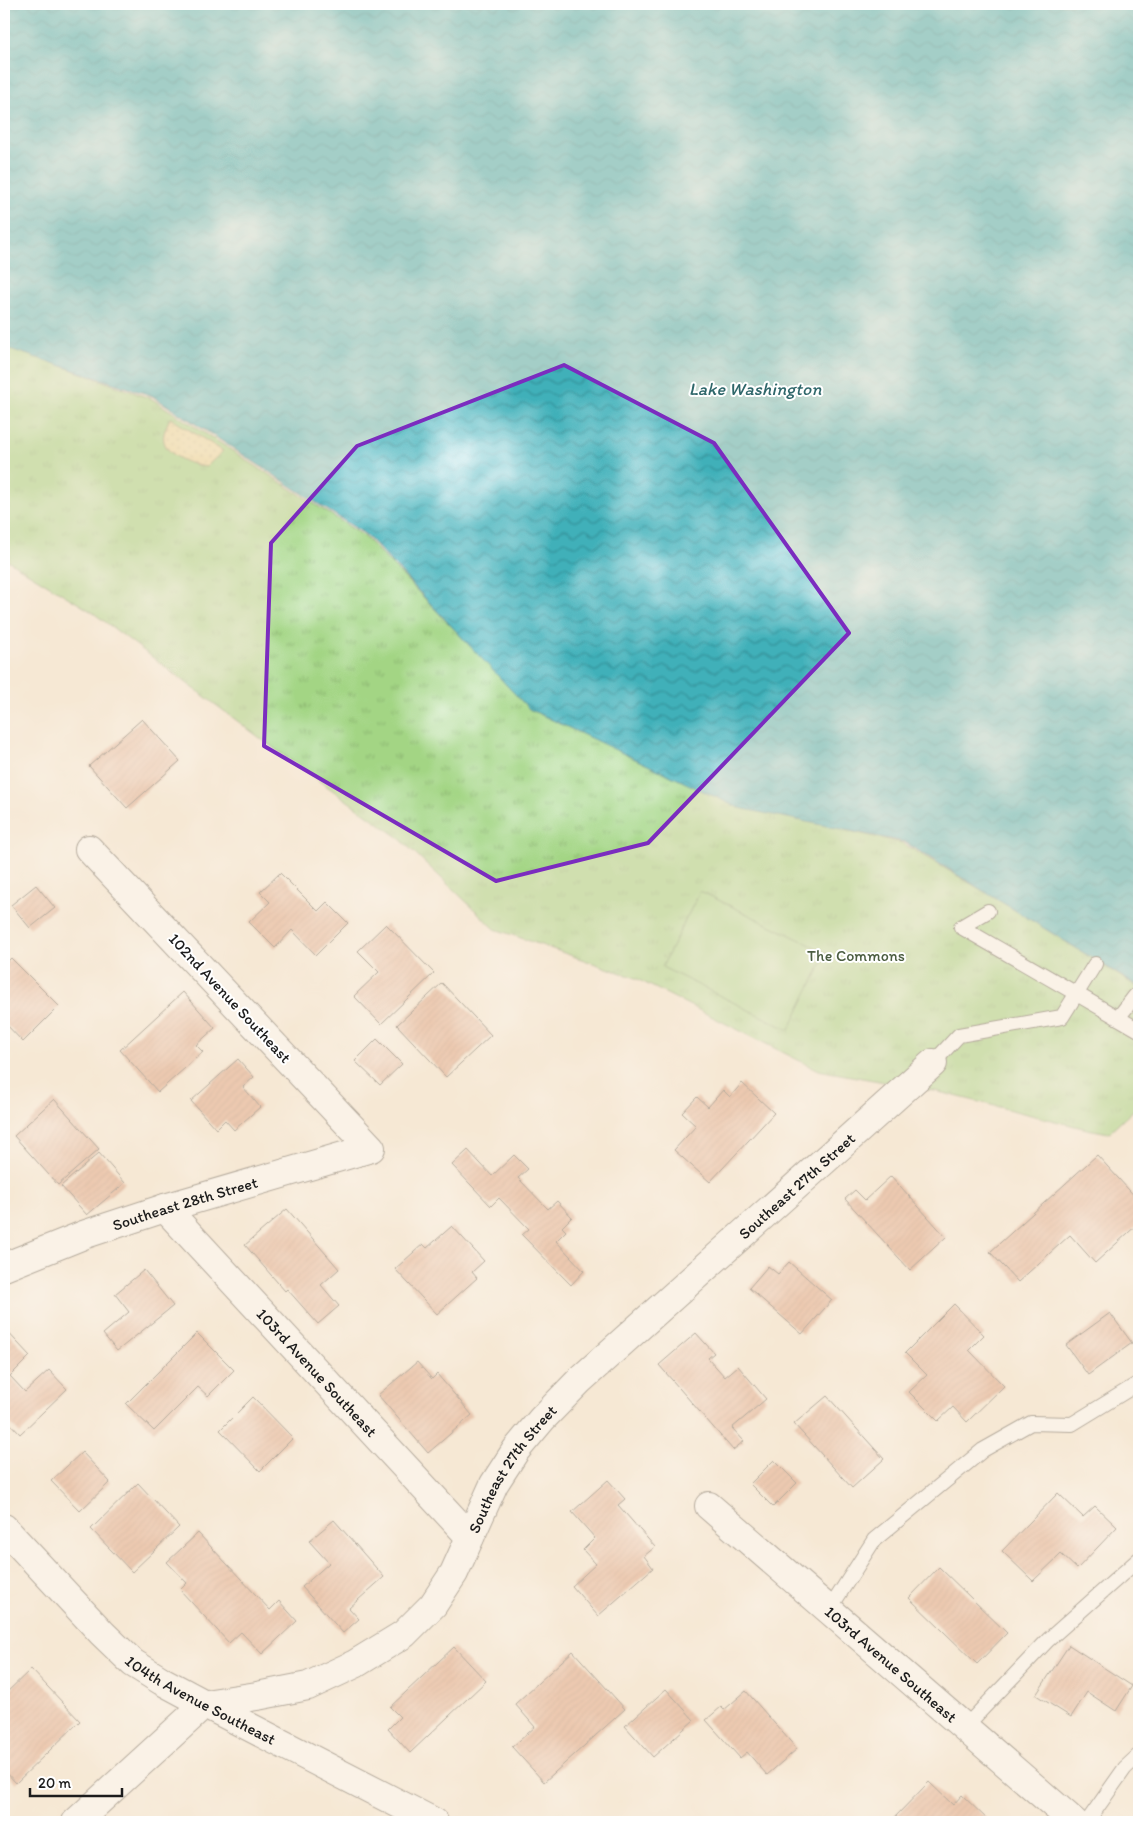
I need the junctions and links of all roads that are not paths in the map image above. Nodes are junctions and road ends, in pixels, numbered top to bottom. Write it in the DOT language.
graph roads {
  1 [pos="89,849"];
  2 [pos="988,911"];
  3 [pos="1095,964"];
  4 [pos="1077,994"];
  5 [pos="1135,996"];
  6 [pos="1118,1018"];
  7 [pos="1139,1030"];
  8 [pos="933,1063"];
  9 [pos="371,1148"];
  10 [pos="165,1208"];
  11 [pos="4,1267"];
  12 [pos="1139,1383"];
  13 [pos="709,1506"];
  14 [pos="4,1528"];
  15 [pos="470,1537"];
  16 [pos="1139,1559"];
  17 [pos="829,1610"];
  18 [pos="205,1704"];
  19 [pos="965,1727"];
  20 [pos="1139,1755"];
  21 [pos="76,1822"];
  22 [pos="434,1822"];
  23 [pos="1074,1822"];
  24 [pos="1087,1822"];
  1 -- 9 [label="street, 102nd Avenue Southeast"];
  2 -- 4 [label="lane"];
  3 -- 4 [label="lane"];
  4 -- 6 [label="lane"];
  4 -- 8 [label="lane"];
  5 -- 6 [label="lane"];
  6 -- 7 [label="lane"];
  8 -- 15 [label="street, Southeast 27th Street"];
  9 -- 10 [label="street, Southeast 28th Street"];
  10 -- 11 [label="street, Southeast 28th Street"];
  10 -- 15 [label="street, 103rd Avenue Southeast"];
  12 -- 17 [label="lane"];
  13 -- 17 [label="street, 103rd Avenue Southeast"];
  14 -- 18 [label="street, 104th Avenue Southeast"];
  15 -- 18 [label="street, Southeast 27th Street"];
  16 -- 19 [label="lane"];
  17 -- 19 [label="street, 103rd Avenue Southeast"];
  18 -- 21 [label="street"];
  18 -- 22 [label="street, 104th Avenue Southeast"];
  19 -- 23 [label="street, 103rd Avenue Southeast"];
  20 -- 24 [label="lane"];
}
